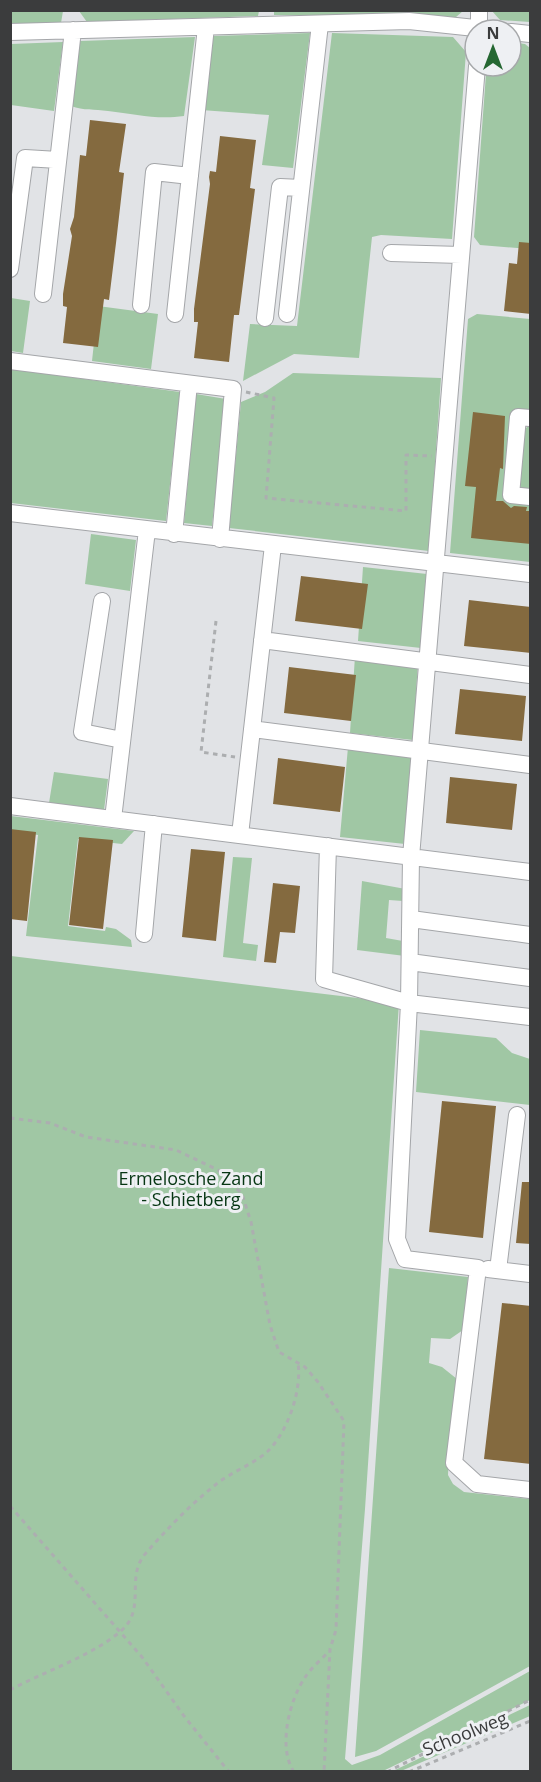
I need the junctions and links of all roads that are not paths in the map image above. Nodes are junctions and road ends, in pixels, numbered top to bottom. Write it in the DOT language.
graph roads {
  1 [pos="266,18"];
  2 [pos="320,24"];
  3 [pos="206,27"];
  4 [pos="463,27"];
  5 [pos="73,30"];
  6 [pos="10,32"];
  7 [pos="476,78"];
  8 [pos="58,160"];
  9 [pos="190,176"];
  10 [pos="302,188"];
  11 [pos="391,253"];
  12 [pos="462,255"];
  13 [pos="10,269"];
  14 [pos="43,294"];
  15 [pos="141,305"];
  16 [pos="175,314"];
  17 [pos="287,314"];
  18 [pos="265,318"];
  19 [pos="10,361"];
  20 [pos="189,384"];
  21 [pos="531,418"];
  22 [pos="531,497"];
  23 [pos="10,513"];
  24 [pos="147,530"];
  25 [pos="174,534"];
  26 [pos="220,539"];
  27 [pos="273,545"];
  28 [pos="437,564"];
  29 [pos="531,574"];
  30 [pos="102,601"];
  31 [pos="262,640"];
  32 [pos="428,664"];
  33 [pos="531,675"];
  34 [pos="252,729"];
  35 [pos="122,740"];
  36 [pos="421,751"];
  37 [pos="531,765"];
  38 [pos="10,806"];
  39 [pos="113,819"];
  40 [pos="154,824"];
  41 [pos="240,835"];
  42 [pos="328,846"];
  43 [pos="411,857"];
  44 [pos="531,872"];
  45 [pos="411,919"];
  46 [pos="144,934"];
  47 [pos="531,935"];
  48 [pos="410,962"];
  49 [pos="531,978"];
  50 [pos="409,1003"];
  51 [pos="531,1017"];
  52 [pos="517,1115"];
  53 [pos="478,1268"];
  54 [pos="498,1270"];
  55 [pos="531,1274"];
  56 [pos="531,1490"];
  1 -- 2 [label="lane"];
  1 -- 3 [label="lane"];
  2 -- 4 [label="lane"];
  2 -- 10 [label="lane"];
  3 -- 5 [label="lane"];
  3 -- 9 [label="lane"];
  5 -- 6 [label="lane"];
  5 -- 8 [label="lane"];
  7 -- 12 [label="lane"];
  8 -- 13 [label="lane"];
  8 -- 14 [label="lane"];
  9 -- 15 [label="lane"];
  9 -- 16 [label="lane"];
  10 -- 17 [label="lane"];
  10 -- 18 [label="lane"];
  11 -- 12 [label="lane"];
  12 -- 28 [label="lane"];
  19 -- 20 [label="lane"];
  20 -- 25 [label="lane"];
  20 -- 26 [label="lane"];
  21 -- 22 [label="lane"];
  23 -- 24 [label="lane"];
  24 -- 25 [label="lane"];
  24 -- 35 [label="lane"];
  25 -- 26 [label="lane"];
  26 -- 27 [label="lane"];
  27 -- 28 [label="lane"];
  27 -- 31 [label="lane"];
  28 -- 29 [label="lane"];
  28 -- 32 [label="lane"];
  30 -- 35 [label="lane"];
  31 -- 32 [label="lane"];
  31 -- 34 [label="lane"];
  32 -- 33 [label="lane"];
  32 -- 36 [label="lane"];
  34 -- 36 [label="lane"];
  34 -- 41 [label="lane"];
  35 -- 39 [label="lane"];
  36 -- 37 [label="lane"];
  36 -- 43 [label="lane"];
  38 -- 39 [label="lane"];
  39 -- 40 [label="lane"];
  40 -- 41 [label="lane"];
  40 -- 46 [label="lane"];
  41 -- 42 [label="lane"];
  42 -- 43 [label="lane"];
  42 -- 50 [label="lane"];
  43 -- 44 [label="lane"];
  43 -- 45 [label="lane"];
  45 -- 47 [label="lane"];
  45 -- 48 [label="lane"];
  48 -- 49 [label="lane"];
  48 -- 50 [label="lane"];
  50 -- 51 [label="lane"];
  50 -- 53 [label="lane"];
  52 -- 54 [label="lane"];
  53 -- 54 [label="lane"];
  53 -- 56 [label="lane"];
  54 -- 55 [label="lane"];
}
